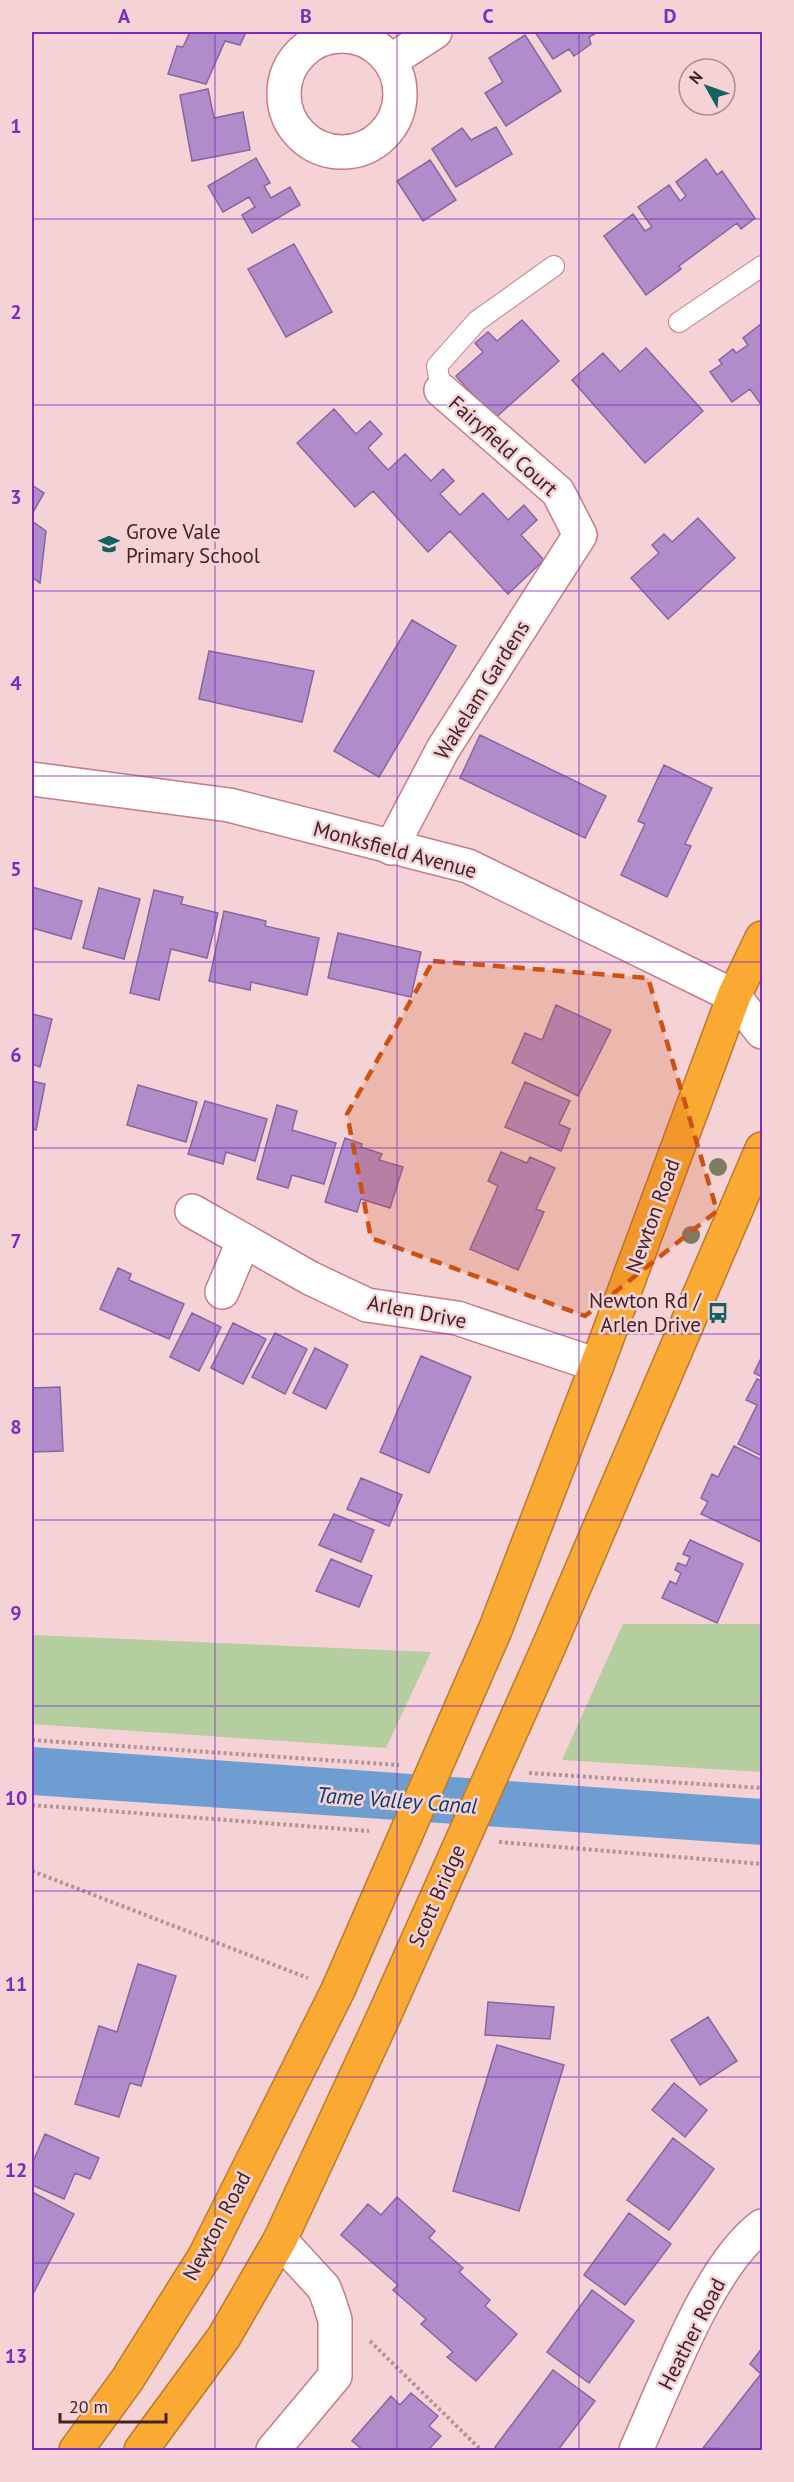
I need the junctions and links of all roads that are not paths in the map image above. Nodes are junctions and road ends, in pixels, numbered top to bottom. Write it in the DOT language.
graph roads {
  1 [pos="435,32"];
  2 [pos="392,60"];
  3 [pos="554,266"];
  4 [pos="762,266"];
  5 [pos="679,322"];
  6 [pos="441,390"];
  7 [pos="580,535"];
  8 [pos="32,779"];
  9 [pos="391,849"];
  10 [pos="762,938"];
  11 [pos="748,996"];
  12 [pos="762,1032"];
  13 [pos="762,1149"];
  14 [pos="192,1211"];
  15 [pos="243,1242"];
  16 [pos="222,1292"];
  17 [pos="597,1365"];
  18 [pos="762,2226"];
  19 [pos="280,2240"];
  20 [pos="76,2451"];
  21 [pos="141,2451"];
  22 [pos="273,2451"];
  23 [pos="636,2451"];
  1 -- 2 [label="street"];
  3 -- 6 [label="lane"];
  4 -- 5 [label="lane"];
  6 -- 7 [label="street, Fairyfield Court"];
  7 -- 9 [label="street, Wakelam Gardens"];
  8 -- 9 [label="street, Monksfield Avenue"];
  9 -- 11 [label="street, Monksfield Avenue"];
  10 -- 11 [label="highway, Newton Road"];
  11 -- 12 [label="street, Monksfield Avenue"];
  11 -- 17 [label="highway, Newton Road"];
  13 -- 19 [label="highway, Scott Bridge, bridge"];
  14 -- 15 [label="street, Arlen Drive"];
  15 -- 16 [label="street"];
  15 -- 17 [label="street, Arlen Drive"];
  17 -- 20 [label="highway, Newton Road, bridge"];
  18 -- 23 [label="street, Heather Road"];
  19 -- 21 [label="highway"];
  19 -- 22 [label="street"];
}
